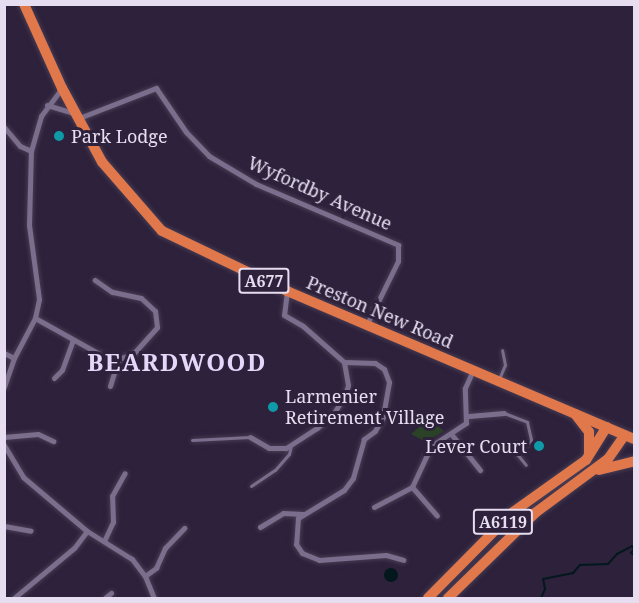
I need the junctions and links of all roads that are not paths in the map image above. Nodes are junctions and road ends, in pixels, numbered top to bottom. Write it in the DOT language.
graph roads {
  1 [pos="24,4"];
  2 [pos="62,88"];
  3 [pos="47,105"];
  4 [pos="78,116"];
  5 [pos="4,127"];
  6 [pos="31,151"];
  7 [pos="95,280"];
  8 [pos="286,291"];
  9 [pos="35,318"];
  10 [pos="367,324"];
  11 [pos="73,340"];
  12 [pos="502,350"];
  13 [pos="4,353"];
  14 [pos="14,358"];
  15 [pos="118,360"];
  16 [pos="344,362"];
  17 [pos="474,369"];
  18 [pos="54,378"];
  19 [pos="499,380"];
  20 [pos="110,386"];
  21 [pos="4,387"];
  22 [pos="504,413"];
  23 [pos="574,413"];
  24 [pos="469,416"];
  25 [pos="607,427"];
  26 [pos="452,435"];
  27 [pos="4,437"];
  28 [pos="250,437"];
  29 [pos="630,437"];
  30 [pos="192,440"];
  31 [pos="52,441"];
  32 [pos="4,445"];
  33 [pos="291,446"];
  34 [pos="7,457"];
  35 [pos="588,457"];
  36 [pos="634,461"];
  37 [pos="526,465"];
  38 [pos="480,470"];
  39 [pos="125,473"];
  40 [pos="590,474"];
  41 [pos="251,486"];
  42 [pos="412,487"];
  43 [pos="374,507"];
  44 [pos="303,514"];
  45 [pos="437,516"];
  46 [pos="4,526"];
  47 [pos="260,527"];
  48 [pos="184,528"];
  49 [pos="31,531"];
  50 [pos="87,531"];
  51 [pos="105,539"];
  52 [pos="403,560"];
  53 [pos="145,576"];
  54 [pos="111,592"];
  55 [pos="14,598"];
  56 [pos="105,598"];
  57 [pos="154,598"];
  58 [pos="428,598"];
  59 [pos="448,598"];
  1 -- 2 [label="highway, Preston New Road / A677"];
  2 -- 3 [label="street"];
  2 -- 4 [label="highway, Preston New Road / A677"];
  3 -- 4 [label="street"];
  3 -- 6 [label="street"];
  4 -- 8 [label="highway, Preston New Road / A677"];
  4 -- 10 [label="street, Wyfordby Avenue"];
  5 -- 6 [label="street"];
  6 -- 9 [label="street"];
  7 -- 15 [label="street"];
  8 -- 10 [label="highway, Preston New Road / A677"];
  8 -- 16 [label="street"];
  9 -- 11 [label="street"];
  9 -- 14 [label="street"];
  10 -- 17 [label="highway, Preston New Road / A677"];
  11 -- 15 [label="street"];
  11 -- 18 [label="street"];
  12 -- 19 [label="lane"];
  13 -- 14 [label="street"];
  14 -- 21 [label="street"];
  15 -- 20 [label="street"];
  16 -- 33 [label="street"];
  16 -- 44 [label="street"];
  17 -- 19 [label="highway, Preston New Road / A677"];
  17 -- 24 [label="street"];
  19 -- 23 [label="highway, Preston New Road / A677"];
  22 -- 24 [label="street"];
  22 -- 37 [label="lane"];
  23 -- 25 [label="highway, Preston New Road / A677"];
  23 -- 35 [label="highway"];
  24 -- 26 [label="street"];
  25 -- 29 [label="highway, Preston New Road / A677"];
  25 -- 35 [label="highway, A6119"];
  26 -- 38 [label="street"];
  26 -- 42 [label="street"];
  27 -- 31 [label="street"];
  28 -- 30 [label="lane"];
  28 -- 33 [label="street"];
  29 -- 40 [label="highway, A6119"];
  32 -- 34 [label="street"];
  33 -- 41 [label="lane"];
  34 -- 50 [label="street"];
  35 -- 58 [label="highway, A6119"];
  36 -- 40 [label="highway, A6119"];
  39 -- 51 [label="street"];
  40 -- 59 [label="highway, A6119"];
  42 -- 43 [label="street"];
  42 -- 45 [label="street"];
  44 -- 47 [label="street"];
  44 -- 52 [label="street"];
  46 -- 49 [label="street"];
  48 -- 53 [label="street"];
  50 -- 51 [label="street"];
  50 -- 55 [label="street"];
  51 -- 53 [label="street"];
  53 -- 57 [label="street"];
  54 -- 56 [label="street"];
}
